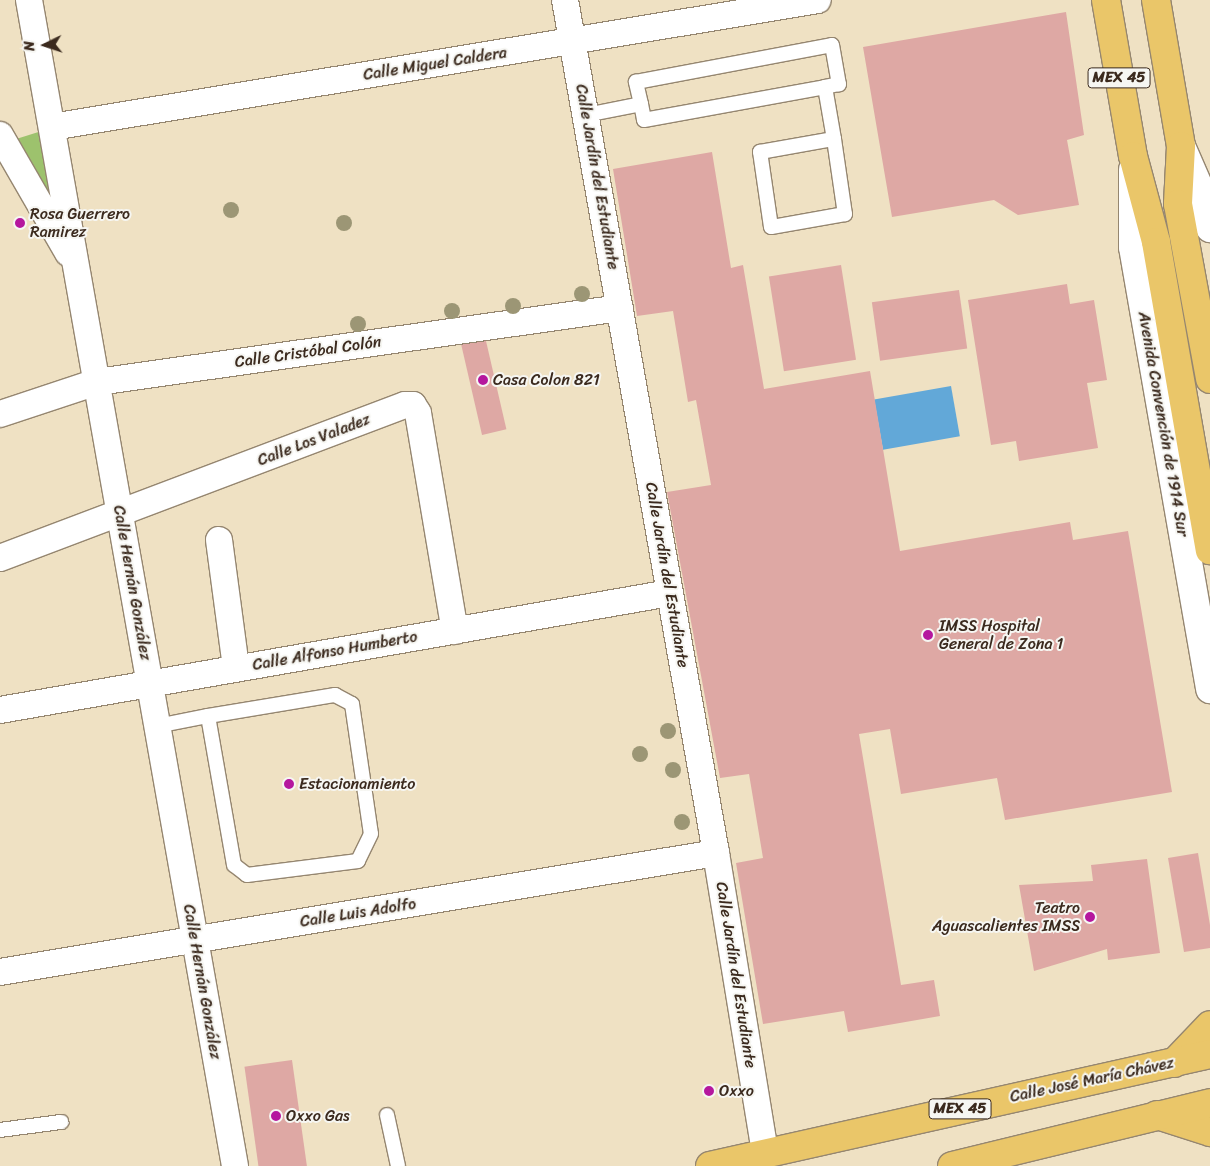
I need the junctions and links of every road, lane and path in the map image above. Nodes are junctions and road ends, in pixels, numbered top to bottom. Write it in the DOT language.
graph roads {
  1 [pos="29,0"];
  2 [pos="566,0"];
  3 [pos="818,0"];
  4 [pos="1106,0"];
  5 [pos="1156,0"];
  6 [pos="573,41"];
  7 [pos="825,87"];
  8 [pos="640,104"];
  9 [pos="586,115"];
  10 [pos="52,127"];
  11 [pos="0,135"];
  12 [pos="834,139"];
  13 [pos="1181,146"];
  14 [pos="1133,156"];
  15 [pos="1207,198"];
  16 [pos="1210,228"];
  17 [pos="77,269"];
  18 [pos="620,308"];
  19 [pos="1210,379"];
  20 [pos="96,382"];
  21 [pos="0,414"];
  22 [pos="119,515"];
  23 [pos="219,540"];
  24 [pos="1210,550"];
  25 [pos="0,558"];
  26 [pos="670,594"];
  27 [pos="455,631"];
  28 [pos="236,668"];
  29 [pos="150,684"];
  30 [pos="1210,689"];
  31 [pos="0,710"];
  32 [pos="208,716"];
  33 [pos="157,726"];
  34 [pos="716,853"];
  35 [pos="195,940"];
  36 [pos="0,972"];
  37 [pos="1210,1026"];
  38 [pos="1210,1054"];
  39 [pos="1174,1063"];
  40 [pos="1210,1102"];
  41 [pos="387,1115"];
  42 [pos="1156,1115"];
  43 [pos="61,1122"];
  44 [pos="0,1130"];
  45 [pos="1210,1132"];
  46 [pos="764,1159"];
  47 [pos="234,1166"];
  48 [pos="398,1166"];
  49 [pos="710,1166"];
  50 [pos="952,1166"];
  1 -- 10 [label="street, Calle Hernán González"];
  2 -- 6 [label="street, Calle Jardín del Estudiante"];
  3 -- 6 [label="street, Calle Miguel Caldera"];
  4 -- 14 [label="main road, Avenida Convención de 1914 Sur / MEX 45"];
  5 -- 13 [label="main road, MEX 45"];
  6 -- 9 [label="street, Calle Jardín del Estudiante"];
  6 -- 10 [label="street, Calle Miguel Caldera"];
  7 -- 8 [label="lane"];
  7 -- 8 [label="lane"];
  7 -- 12 [label="lane"];
  8 -- 9 [label="lane"];
  9 -- 18 [label="street, Calle Jardín del Estudiante"];
  10 -- 17 [label="street, Calle Hernán González"];
  11 -- 17 [label="street"];
  12 -- 12 [label="lane"];
  13 -- 15 [label="street, MEX 45"];
  13 -- 19 [label="main road"];
  14 -- 24 [label="main road, Avenida Convención de 1914 Sur"];
  14 -- 30 [label="street, Avenida Convención de 1914 Sur / MEX 45"];
  15 -- 16 [label="street, MEX 45"];
  17 -- 20 [label="street, Calle Hernán González"];
  18 -- 20 [label="street, Calle Cristóbal Colón"];
  18 -- 26 [label="street, Calle Jardín del Estudiante"];
  20 -- 21 [label="street, Calle Cristóbal Colón"];
  20 -- 22 [label="street, Calle Hernán González"];
  22 -- 25 [label="street, Calle Los Valadez"];
  22 -- 27 [label="street, Calle Los Valadez"];
  22 -- 29 [label="street, Calle Hernán González"];
  23 -- 28 [label="street"];
  26 -- 27 [label="street, Calle Alfonso Humberto"];
  26 -- 34 [label="street, Calle Jardín del Estudiante"];
  27 -- 28 [label="street, Calle Alfonso Humberto"];
  28 -- 29 [label="street, Calle Alfonso Humberto"];
  29 -- 31 [label="street, Calle Alfonso Humberto"];
  29 -- 33 [label="street, Calle Hernán González"];
  32 -- 32 [label="lane"];
  32 -- 33 [label="lane"];
  33 -- 35 [label="street, Calle Hernán González"];
  34 -- 35 [label="street, Calle Luis Adolfo"];
  34 -- 46 [label="street, Calle Jardín del Estudiante"];
  35 -- 36 [label="street, Calle Luis Adolfo"];
  35 -- 47 [label="street, Calle Hernán González"];
  37 -- 39 [label="main road"];
  38 -- 39 [label="main road, Calle José María Chávez / MEX 45"];
  39 -- 46 [label="main road, Calle José María Chávez / MEX 45"];
  40 -- 42 [label="main road"];
  41 -- 48 [label="lane"];
  42 -- 45 [label="main road"];
  42 -- 50 [label="main road"];
  43 -- 44 [label="lane"];
  46 -- 49 [label="main road, Calle José María Chávez / MEX 45"];
}
